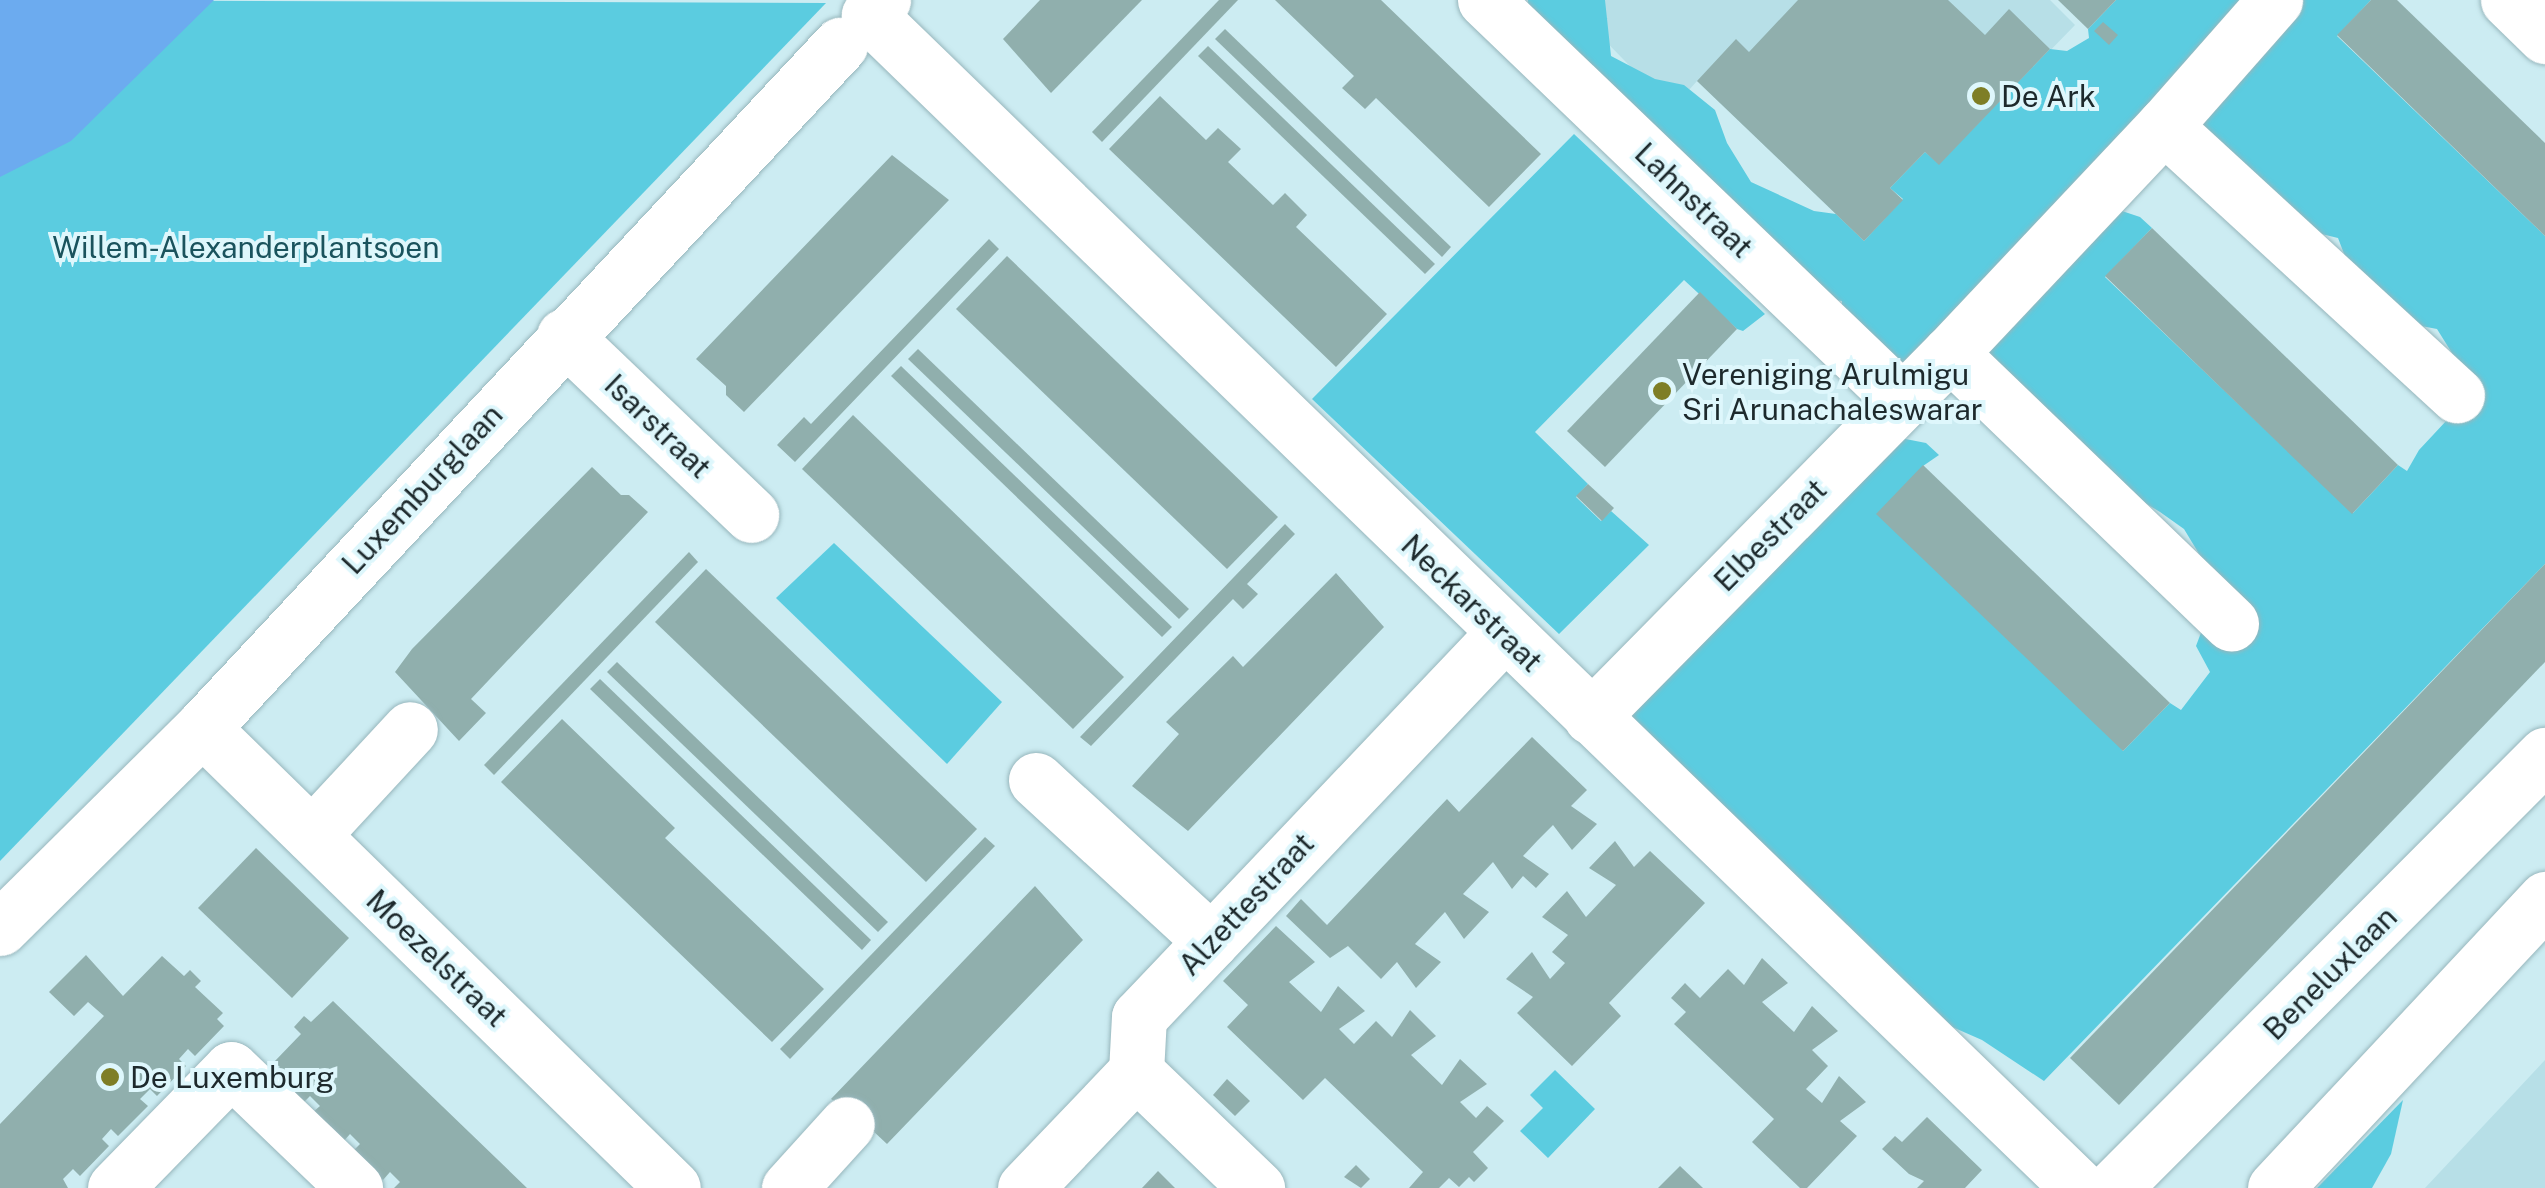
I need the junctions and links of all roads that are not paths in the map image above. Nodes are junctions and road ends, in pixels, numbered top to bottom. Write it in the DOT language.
graph roads {
  1 [pos="2275,0"];
  2 [pos="2508,0"];
  3 [pos="1496,4"];
  4 [pos="864,20"];
  5 [pos="2545,36"];
  6 [pos="2164,126"];
  7 [pos="564,336"];
  8 [pos="1950,353"];
  9 [pos="2457,396"];
  10 [pos="1903,401"];
  11 [pos="751,516"];
  12 [pos="2231,623"];
  13 [pos="1502,634"];
  14 [pos="1591,717"];
  15 [pos="202,728"];
  16 [pos="410,729"];
  17 [pos="2545,755"];
  18 [pos="1036,780"];
  19 [pos="312,835"];
  20 [pos="2545,899"];
  21 [pos="0,928"];
  22 [pos="1210,941"];
  23 [pos="1136,1072"];
  24 [pos="847,1124"];
  25 [pos="114,1188"];
  26 [pos="355,1188"];
  27 [pos="672,1188"];
  28 [pos="789,1188"];
  29 [pos="1025,1188"];
  30 [pos="1257,1188"];
  31 [pos="2079,1188"];
  32 [pos="2113,1188"];
  33 [pos="2275,1188"];
  1 -- 6 [label="street, Elbestraat"];
  2 -- 5 [label="street"];
  3 -- 10 [label="street, Lahnstraat"];
  4 -- 7 [label="street, Luxemburglaan"];
  4 -- 13 [label="street, Neckarstraat"];
  6 -- 8 [label="street, Elbestraat"];
  6 -- 9 [label="street"];
  7 -- 11 [label="street, Isarstraat"];
  7 -- 15 [label="street, Luxemburglaan"];
  8 -- 10 [label="street, Elbestraat"];
  8 -- 12 [label="street"];
  10 -- 14 [label="street, Elbestraat"];
  13 -- 14 [label="street, Neckarstraat"];
  13 -- 22 [label="street, Alzettestraat"];
  14 -- 31 [label="street, Neckarstraat"];
  15 -- 19 [label="street, Moezelstraat"];
  15 -- 21 [label="street, Luxemburglaan"];
  16 -- 19 [label="street"];
  17 -- 32 [label="street, Beneluxlaan"];
  18 -- 22 [label="street"];
  19 -- 27 [label="street, Moezelstraat"];
  20 -- 33 [label="street"];
  22 -- 23 [label="street, Alzettestraat"];
  23 -- 29 [label="street"];
  23 -- 30 [label="street"];
  24 -- 28 [label="street"];
  25 -- 26 [label="street"];
}
